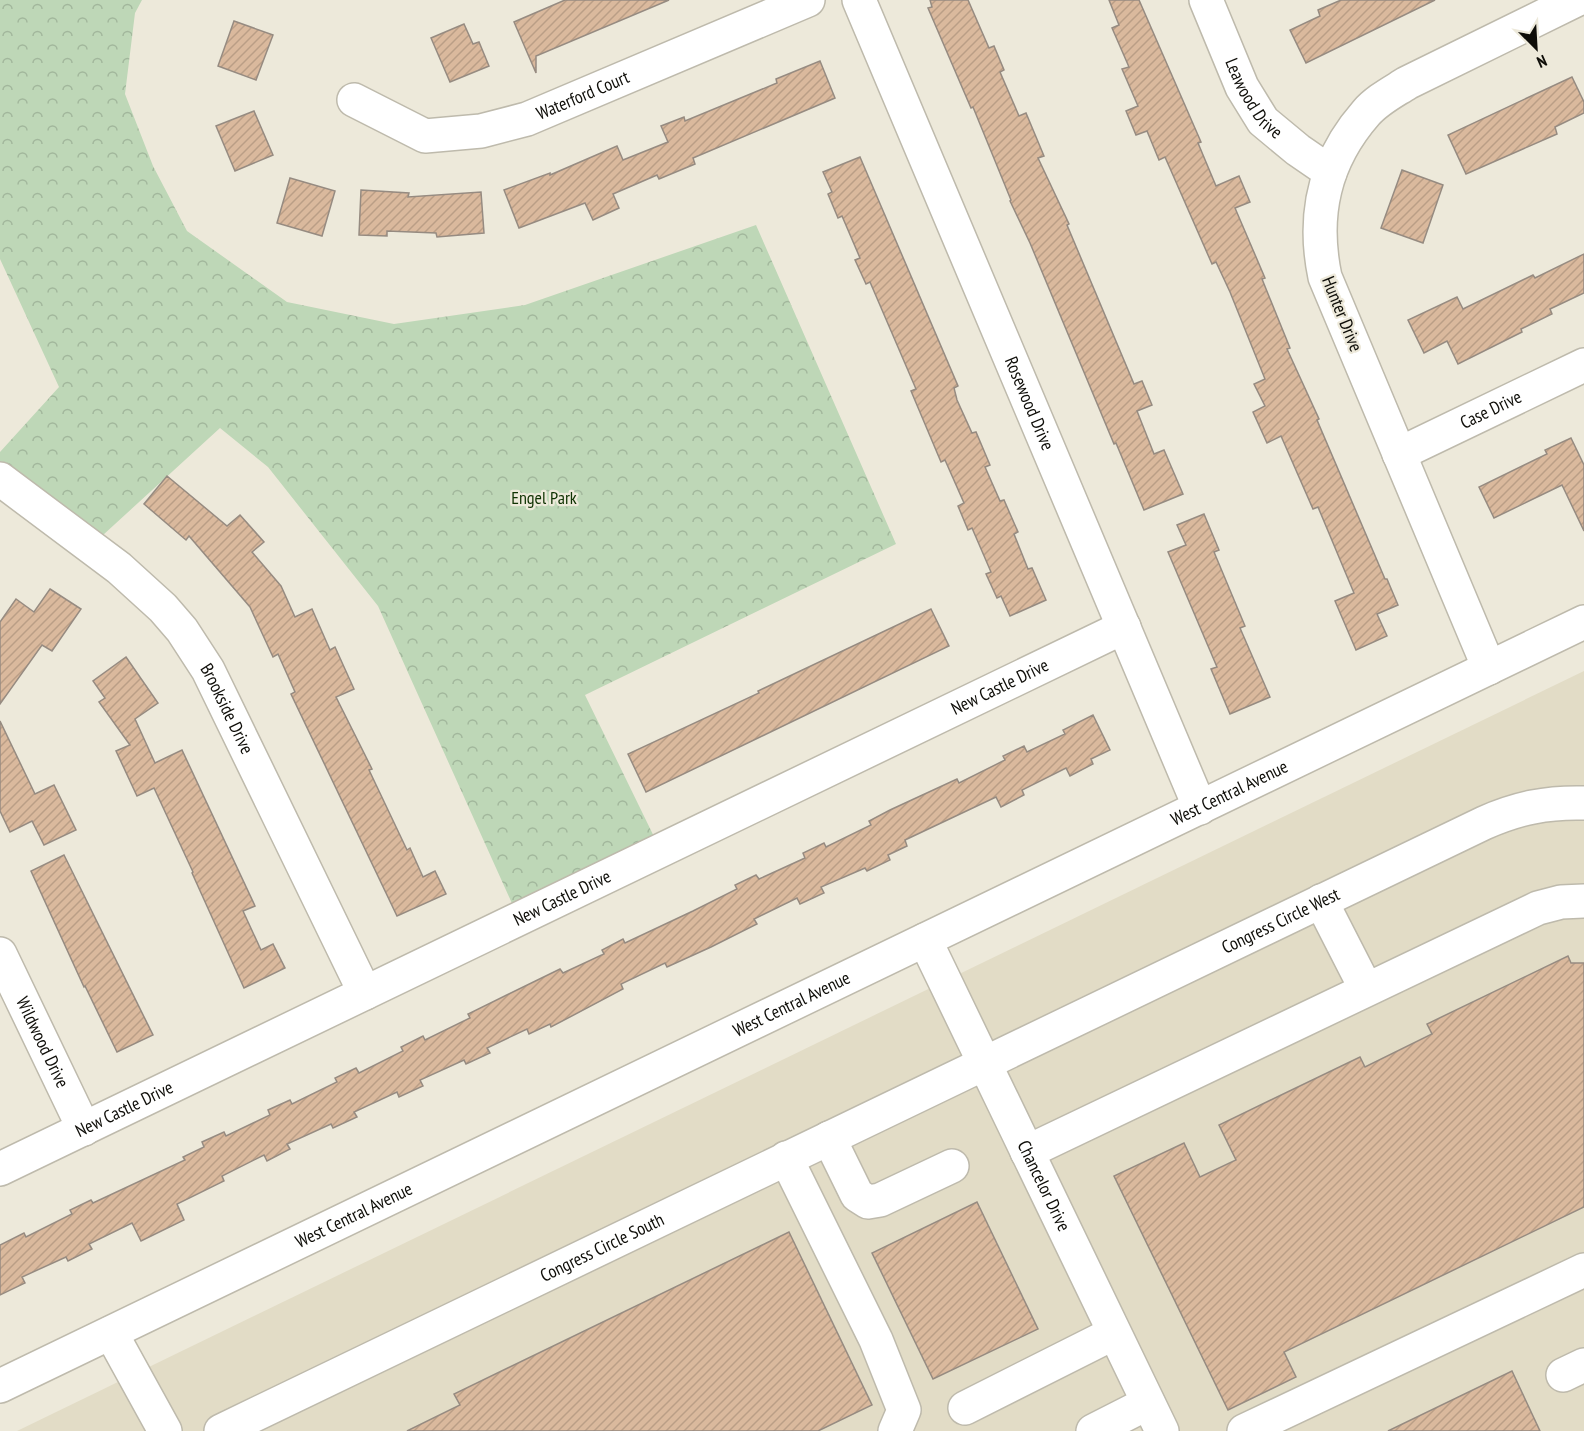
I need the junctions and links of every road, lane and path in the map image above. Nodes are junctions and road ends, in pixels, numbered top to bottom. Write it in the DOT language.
graph roads {
  1 [pos="808,0"];
  2 [pos="859,0"];
  3 [pos="1206,0"];
  4 [pos="1576,0"];
  5 [pos="354,100"];
  6 [pos="1330,172"];
  7 [pos="1584,365"];
  8 [pos="1399,454"];
  9 [pos="4,491"];
  10 [pos="1584,622"];
  11 [pos="1124,627"];
  12 [pos="1489,668"];
  13 [pos="1584,803"];
  14 [pos="1200,808"];
  15 [pos="1321,901"];
  16 [pos="1584,901"];
  17 [pos="925,940"];
  18 [pos="0,954"];
  19 [pos="1366,989"];
  20 [pos="365,993"];
  21 [pos="984,1063"];
  22 [pos="84,1129"];
  23 [pos="829,1137"];
  24 [pos="1027,1152"];
  25 [pos="786,1158"];
  26 [pos="952,1166"];
  27 [pos="0,1169"];
  28 [pos="1584,1270"];
  29 [pos="111,1333"];
  30 [pos="1114,1333"];
  31 [pos="0,1386"];
  32 [pos="965,1408"];
  33 [pos="1155,1417"];
  34 [pos="155,1428"];
  35 [pos="221,1431"];
  36 [pos="896,1431"];
  37 [pos="1093,1431"];
  38 [pos="1244,1431"];
  1 -- 5 [label="street, Waterford Court"];
  2 -- 11 [label="street, Rosewood Drive"];
  3 -- 6 [label="street, Leawood Drive"];
  4 -- 6 [label="street, Hunter Drive"];
  6 -- 8 [label="street, Hunter Drive"];
  7 -- 8 [label="street, Case Drive"];
  8 -- 12 [label="street, Hunter Drive"];
  9 -- 20 [label="street, Brookside Drive"];
  10 -- 12 [label="street, West Central Avenue"];
  11 -- 14 [label="street, Rosewood Drive"];
  11 -- 20 [label="street, New Castle Drive"];
  12 -- 14 [label="street, West Central Avenue"];
  13 -- 15 [label="street, Congress Circle West"];
  14 -- 17 [label="street, West Central Avenue"];
  15 -- 19 [label="street"];
  15 -- 21 [label="street, Congress Circle West"];
  16 -- 19 [label="street"];
  17 -- 21 [label="street, Chancelor Drive"];
  17 -- 29 [label="street, West Central Avenue"];
  18 -- 22 [label="street, Wildwood Drive"];
  19 -- 24 [label="street"];
  20 -- 22 [label="street, New Castle Drive"];
  21 -- 23 [label="street, Congress Circle South"];
  21 -- 24 [label="street, Chancelor Drive"];
  22 -- 27 [label="street, New Castle Drive"];
  23 -- 25 [label="street, Congress Circle South"];
  23 -- 26 [label="street"];
  24 -- 30 [label="street, Chancelor Drive"];
  25 -- 35 [label="street, Congress Circle South"];
  25 -- 36 [label="street"];
  28 -- 38 [label="street"];
  29 -- 31 [label="street, West Central Avenue"];
  29 -- 34 [label="street"];
  30 -- 32 [label="street"];
  30 -- 33 [label="street, Chancelor Drive"];
  33 -- 37 [label="street"];
}
